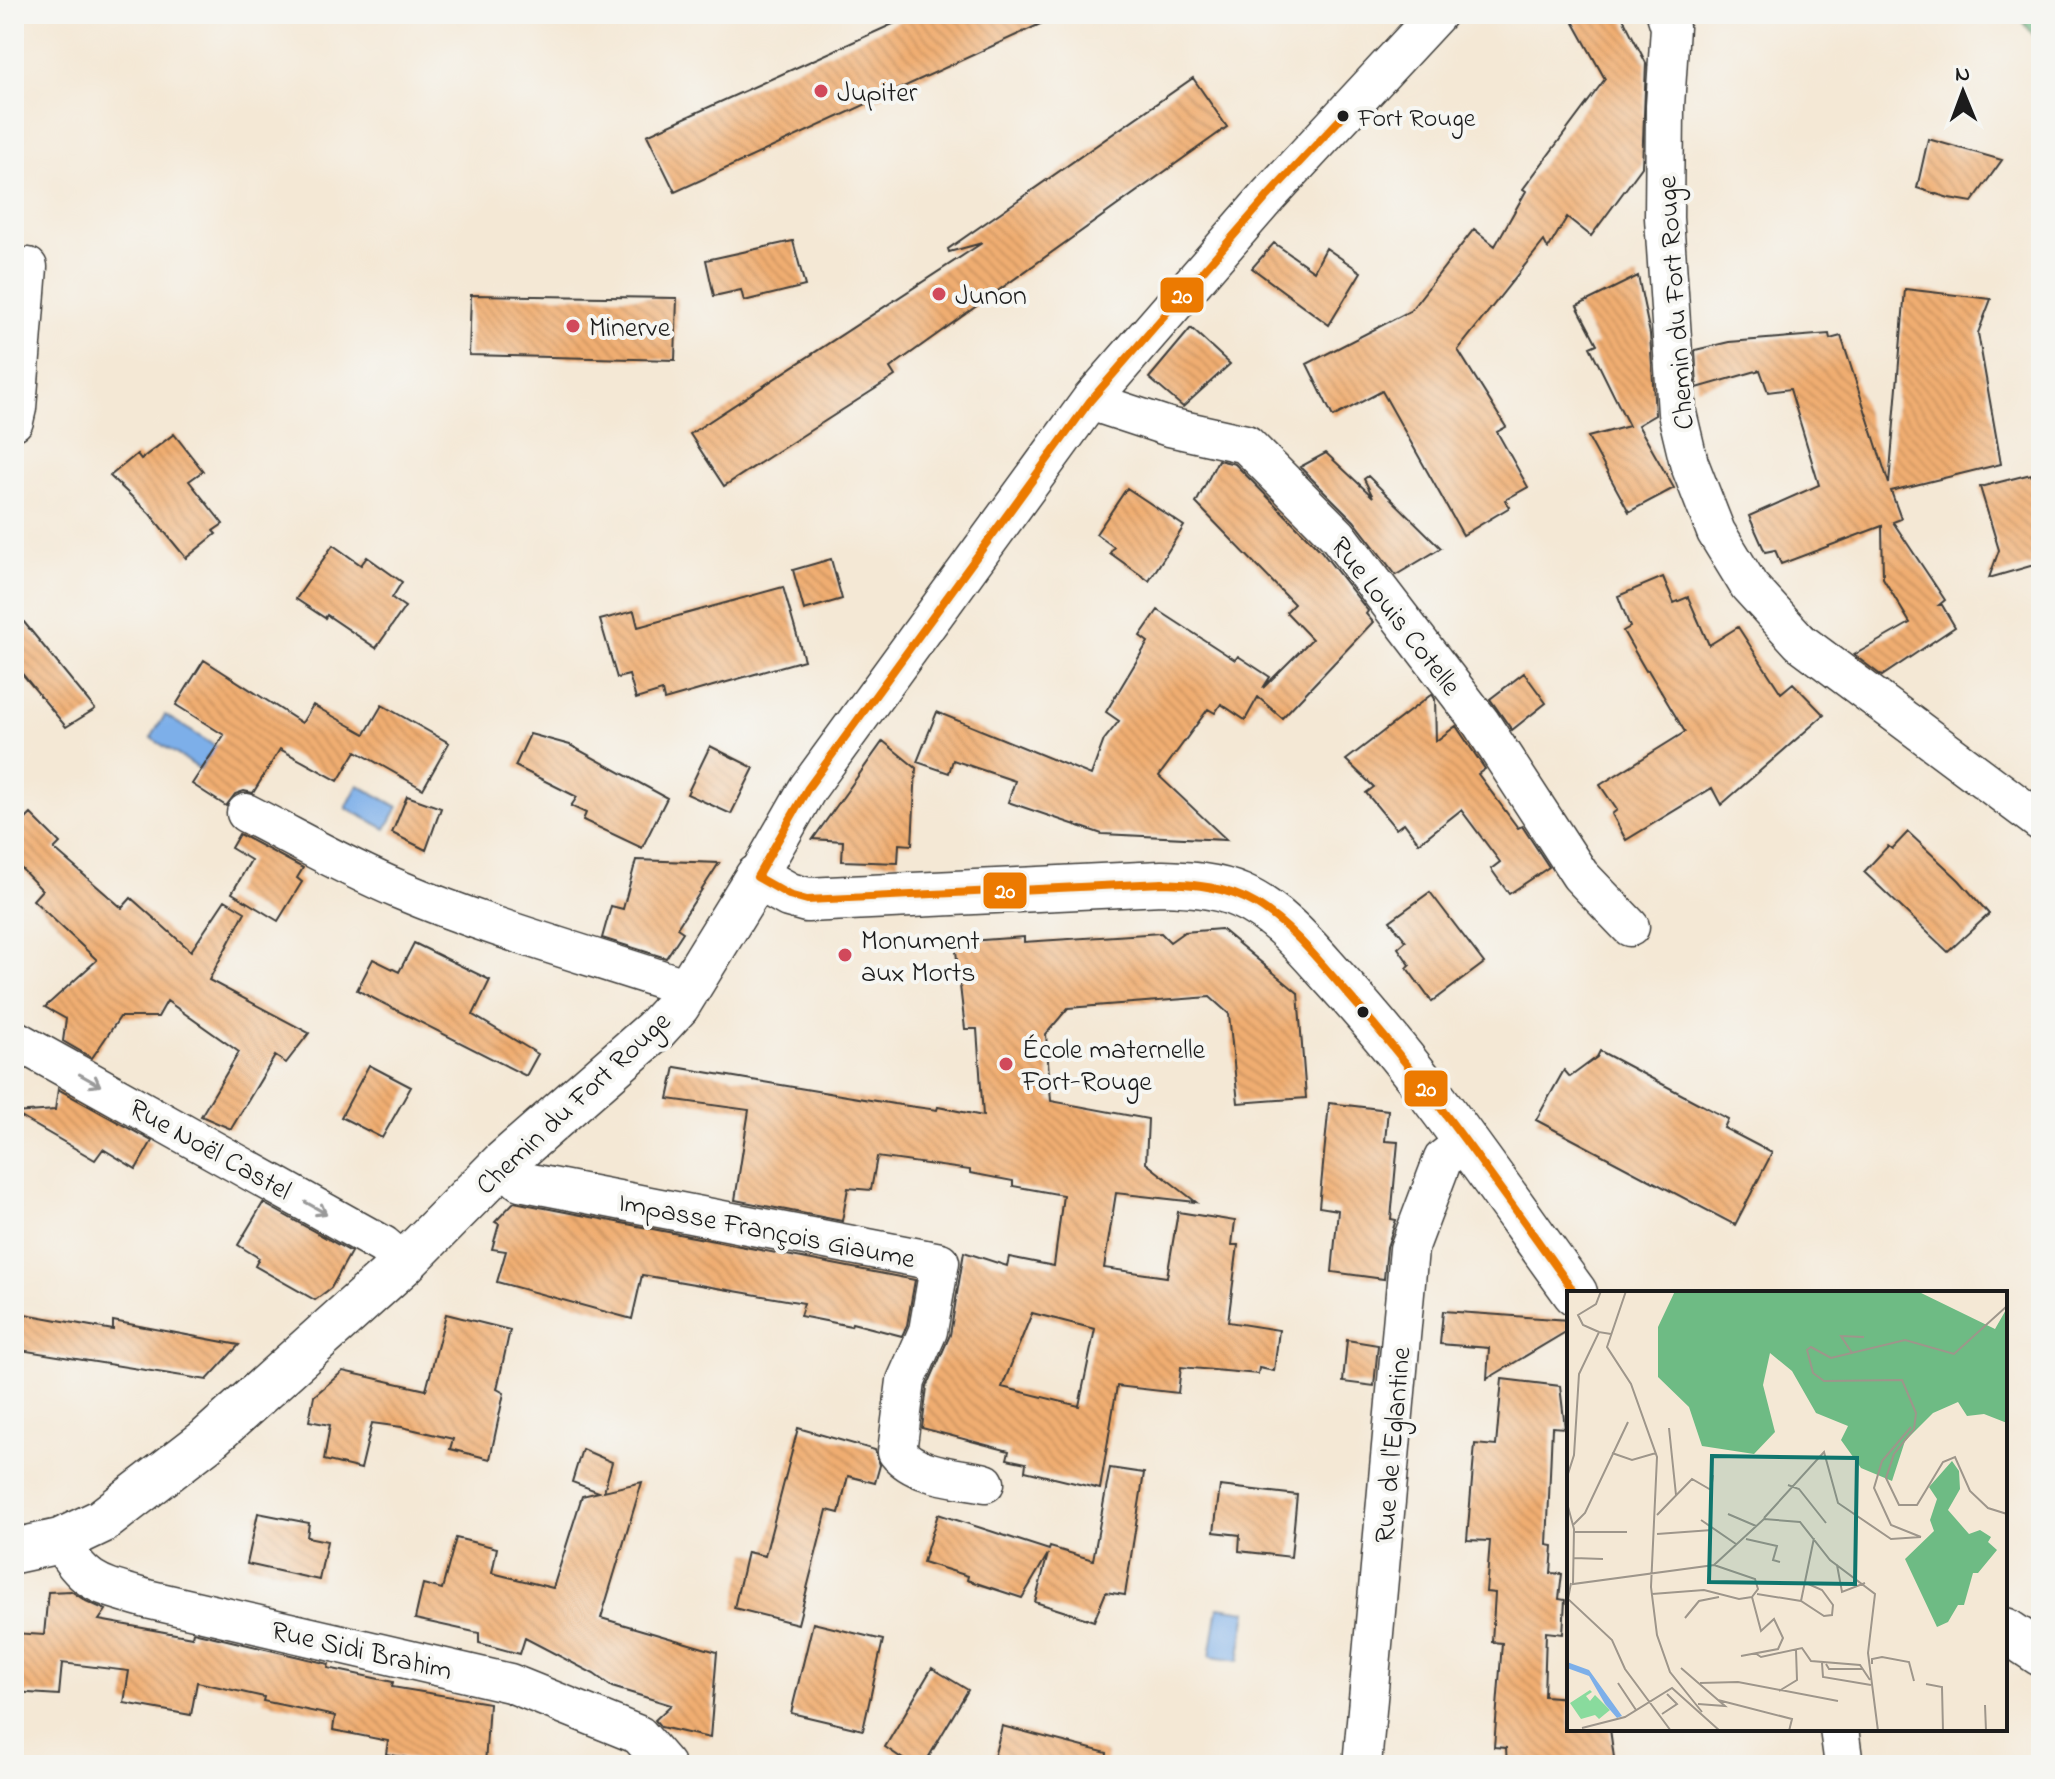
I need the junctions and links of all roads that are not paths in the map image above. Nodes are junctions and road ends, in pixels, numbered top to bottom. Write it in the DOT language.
graph roads {
  1 [pos="1437,14"];
  2 [pos="1666,14"];
  3 [pos="28,267"];
  4 [pos="1090,401"];
  5 [pos="14,421"];
  6 [pos="246,813"];
  7 [pos="2041,822"];
  8 [pos="757,877"];
  9 [pos="1630,927"];
  10 [pos="690,989"];
  11 [pos="17,1042"];
  12 [pos="1466,1141"];
  13 [pos="502,1164"];
  14 [pos="404,1263"];
  15 [pos="1574,1291"];
  16 [pos="985,1483"];
  17 [pos="60,1541"];
  18 [pos="14,1551"];
  19 [pos="2007,1631"];
  20 [pos="2041,1654"];
  21 [pos="1839,1731"];
  22 [pos="665,1765"];
  23 [pos="1362,1765"];
  24 [pos="1844,1765"];
  1 -- 4 [label="street, Chemin du Fort Rouge"];
  2 -- 7 [label="street, Chemin du Fort Rouge"];
  3 -- 5 [label="street"];
  4 -- 8 [label="street, Chemin du Fort Rouge"];
  4 -- 9 [label="street, Rue Louis Cotelle"];
  6 -- 10 [label="street"];
  8 -- 10 [label="main road, Chemin du Fort Rouge"];
  8 -- 12 [label="main road"];
  10 -- 13 [label="main road, Chemin du Fort Rouge"];
  11 -- 14 [label="street, Rue Noël Castel, one-way"];
  12 -- 15 [label="main road"];
  12 -- 23 [label="street, Rue de l'Eglantine"];
  13 -- 14 [label="main road, Chemin du Fort Rouge"];
  13 -- 16 [label="street, Impasse François Giaume"];
  14 -- 17 [label="main road, Chemin du Fort Rouge"];
  17 -- 18 [label="main road, Chemin du Fort Rouge"];
  17 -- 22 [label="street, Rue Sidi Brahim"];
  19 -- 20 [label="main road"];
  21 -- 24 [label="street"];
}
